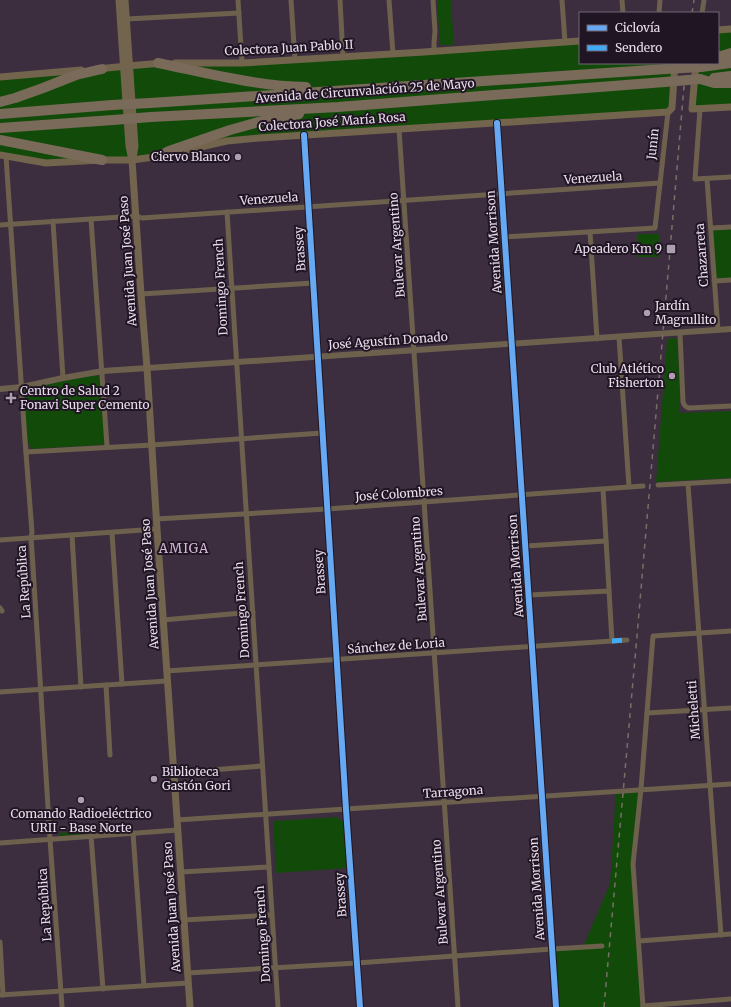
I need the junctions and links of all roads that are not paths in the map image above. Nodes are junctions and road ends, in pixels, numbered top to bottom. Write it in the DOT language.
graph roads {
  1 [pos="119,0"];
  2 [pos="126,0"];
  3 [pos="238,0"];
  4 [pos="291,0"];
  5 [pos="340,0"];
  6 [pos="389,0"];
  7 [pos="433,0"];
  8 [pos="562,0"];
  9 [pos="622,0"];
  10 [pos="660,0"];
  11 [pos="704,0"];
  12 [pos="623,12"];
  13 [pos="659,12"];
  14 [pos="702,12"];
  15 [pos="238,13"];
  16 [pos="127,19"];
  17 [pos="731,29"];
  18 [pos="719,30"];
  19 [pos="579,41"];
  20 [pos="565,42"];
  21 [pos="434,51"];
  22 [pos="731,53"];
  23 [pos="393,54"];
  24 [pos="343,56"];
  25 [pos="719,57"];
  26 [pos="295,60"];
  27 [pos="242,63"];
  28 [pos="158,64"];
  29 [pos="675,64"];
  30 [pos="701,64"];
  31 [pos="731,64"];
  32 [pos="127,66"];
  33 [pos="102,68"];
  34 [pos="731,76"];
  35 [pos="0,77"];
  36 [pos="700,80"];
  37 [pos="731,83"];
  38 [pos="364,89"];
  39 [pos="0,102"];
  40 [pos="338,107"];
  41 [pos="731,107"];
  42 [pos="700,109"];
  43 [pos="668,112"];
  44 [pos="0,114"];
  45 [pos="497,123"];
  46 [pos="0,128"];
  47 [pos="399,129"];
  48 [pos="304,136"];
  49 [pos="0,140"];
  50 [pos="3,155"];
  51 [pos="158,157"];
  52 [pos="102,160"];
  53 [pos="132,160"];
  54 [pos="731,177"];
  55 [pos="708,179"];
  56 [pos="660,184"];
  57 [pos="502,194"];
  58 [pos="404,200"];
  59 [pos="308,206"];
  60 [pos="227,212"];
  61 [pos="136,216"];
  62 [pos="91,219"];
  63 [pos="53,221"];
  64 [pos="11,224"];
  65 [pos="0,225"];
  66 [pos="731,227"];
  67 [pos="710,228"];
  68 [pos="590,232"];
  69 [pos="505,237"];
  70 [pos="731,280"];
  71 [pos="714,281"];
  72 [pos="313,283"];
  73 [pos="232,288"];
  74 [pos="141,294"];
  75 [pos="731,329"];
  76 [pos="718,330"];
  77 [pos="680,333"];
  78 [pos="619,337"];
  79 [pos="596,339"];
  80 [pos="512,344"];
  81 [pos="414,351"];
  82 [pos="317,357"];
  83 [pos="236,362"];
  84 [pos="147,368"];
  85 [pos="103,371"];
  86 [pos="63,378"];
  87 [pos="22,387"];
  88 [pos="0,389"];
  89 [pos="731,406"];
  90 [pos="322,433"];
  91 [pos="241,439"];
  92 [pos="152,445"];
  93 [pos="107,446"];
  94 [pos="26,452"];
  95 [pos="731,482"];
  96 [pos="688,484"];
  97 [pos="658,485"];
  98 [pos="643,486"];
  99 [pos="629,487"];
  100 [pos="603,489"];
  101 [pos="522,495"];
  102 [pos="424,502"];
  103 [pos="327,509"];
  104 [pos="246,514"];
  105 [pos="156,519"];
  106 [pos="157,530"];
  107 [pos="112,533"];
  108 [pos="72,535"];
  109 [pos="31,538"];
  110 [pos="0,540"];
  111 [pos="606,541"];
  112 [pos="526,546"];
  113 [pos="610,590"];
  114 [pos="529,594"];
  115 [pos="253,612"];
  116 [pos="163,620"];
  117 [pos="731,631"];
  118 [pos="699,633"];
  119 [pos="626,640"];
  120 [pos="612,641"];
  121 [pos="532,646"];
  122 [pos="434,653"];
  123 [pos="337,660"];
  124 [pos="256,665"];
  125 [pos="166,671"];
  126 [pos="167,681"];
  127 [pos="122,684"];
  128 [pos="106,685"];
  129 [pos="81,686"];
  130 [pos="41,689"];
  131 [pos="0,692"];
  132 [pos="731,708"];
  133 [pos="704,710"];
  134 [pos="647,713"];
  135 [pos="110,756"];
  136 [pos="262,766"];
  137 [pos="173,773"];
  138 [pos="731,784"];
  139 [pos="710,785"];
  140 [pos="641,790"];
  141 [pos="542,796"];
  142 [pos="444,803"];
  143 [pos="346,809"];
  144 [pos="266,815"];
  145 [pos="177,820"];
  146 [pos="178,830"];
  147 [pos="133,833"];
  148 [pos="91,836"];
  149 [pos="50,839"];
  150 [pos="0,843"];
  151 [pos="269,867"];
  152 [pos="180,872"];
  153 [pos="272,915"];
  154 [pos="184,920"];
  155 [pos="721,934"];
  156 [pos="731,934"];
  157 [pos="639,941"];
  158 [pos="0,942"];
  159 [pos="602,946"];
  160 [pos="552,949"];
  161 [pos="455,956"];
  162 [pos="357,963"];
  163 [pos="276,967"];
  164 [pos="187,973"];
  165 [pos="188,983"];
  166 [pos="144,986"];
  167 [pos="103,989"];
  168 [pos="61,991"];
  169 [pos="2,995"];
  170 [pos="731,999"];
  171 [pos="643,1006"];
  172 [pos="62,1007"];
  173 [pos="190,1007"];
  174 [pos="278,1007"];
  175 [pos="360,1007"];
  176 [pos="458,1007"];
  177 [pos="556,1007"];
  1 -- 32 [label="main road, Avenida Juan José Paso"];
  2 -- 16 [label="main road, Avenida Juan José Paso"];
  3 -- 15 [label="street"];
  4 -- 26 [label="street"];
  5 -- 24 [label="street"];
  6 -- 23 [label="street"];
  7 -- 21 [label="street"];
  8 -- 20 [label="street"];
  9 -- 12 [label="street"];
  10 -- 13 [label="street"];
  11 -- 14 [label="street"];
  15 -- 16 [label="street"];
  15 -- 27 [label="street"];
  16 -- 32 [label="main road, Avenida Juan José Paso"];
  17 -- 18 [label="main road"];
  19 -- 20 [label="main road, Colectora Juan Pablo II"];
  20 -- 21 [label="main road, Colectora Juan Pablo II"];
  21 -- 23 [label="main road, Colectora Juan Pablo II"];
  22 -- 25 [label="highway"];
  23 -- 24 [label="main road, Colectora Juan Pablo II"];
  24 -- 26 [label="main road, Colectora Juan Pablo II"];
  26 -- 27 [label="main road, Colectora Juan Pablo II"];
  27 -- 28 [label="main road, Colectora Juan Pablo II"];
  28 -- 32 [label="main road, Colectora Juan Pablo II"];
  28 -- 38 [label="highway"];
  29 -- 43 [label="main road, Junín"];
  30 -- 31 [label="highway, Avenida de Circunvalación 25 de Mayo"];
  30 -- 38 [label="highway, Avenida de Circunvalación 25 de Mayo, bridge"];
  30 -- 42 [label="main road"];
  32 -- 33 [label="main road, Colectora Juan Pablo II"];
  32 -- 53 [label="main road, Avenida Juan José Paso"];
  33 -- 35 [label="main road, Colectora Juan Pablo II"];
  33 -- 39 [label="highway"];
  34 -- 36 [label="highway, Avenida de Circunvalación 25 de Mayo"];
  36 -- 37 [label="highway"];
  36 -- 40 [label="highway, Avenida de Circunvalación 25 de Mayo, bridge"];
  38 -- 44 [label="highway, Avenida de Circunvalación 25 de Mayo, bridge"];
  40 -- 46 [label="highway, Avenida de Circunvalación 25 de Mayo, bridge"];
  40 -- 51 [label="highway"];
  41 -- 42 [label="main road"];
  42 -- 55 [label="street"];
  43 -- 45 [label="main road, Colectora José María Rosa"];
  43 -- 56 [label="street, Junín"];
  45 -- 47 [label="main road, Colectora José María Rosa"];
  45 -- 57 [label="street, Avenida Morrison"];
  47 -- 48 [label="main road, Colectora José María Rosa"];
  47 -- 58 [label="street, Bulevar Argentino"];
  48 -- 51 [label="main road, Colectora José María Rosa"];
  48 -- 59 [label="street, Brassey"];
  49 -- 52 [label="highway"];
  50 -- 52 [label="main road, Colectora José María Rosa"];
  50 -- 64 [label="street, La República"];
  51 -- 53 [label="main road, Colectora José María Rosa"];
  52 -- 53 [label="main road, Colectora José María Rosa"];
  53 -- 61 [label="main road, Avenida Juan José Paso"];
  54 -- 55 [label="street"];
  55 -- 67 [label="street, Chazarreta"];
  56 -- 57 [label="street, Venezuela"];
  56 -- 68 [label="street, Junín"];
  57 -- 58 [label="street, Venezuela"];
  57 -- 69 [label="street, Avenida Morrison"];
  58 -- 59 [label="street, Venezuela"];
  58 -- 81 [label="street, Bulevar Argentino"];
  59 -- 60 [label="street, Venezuela"];
  59 -- 72 [label="street, Brassey"];
  60 -- 61 [label="street, Venezuela"];
  60 -- 73 [label="street, Domingo French"];
  61 -- 62 [label="street, Venezuela"];
  61 -- 74 [label="main road, Avenida Juan José Paso"];
  62 -- 63 [label="street, Venezuela"];
  62 -- 85 [label="street"];
  63 -- 64 [label="street, Venezuela"];
  63 -- 86 [label="street"];
  64 -- 65 [label="street, Venezuela"];
  64 -- 87 [label="street, La República"];
  66 -- 67 [label="street"];
  67 -- 71 [label="street, Chazarreta"];
  68 -- 69 [label="street"];
  68 -- 79 [label="street"];
  69 -- 80 [label="street, Avenida Morrison"];
  70 -- 71 [label="street"];
  71 -- 76 [label="street, Chazarreta"];
  72 -- 73 [label="street"];
  72 -- 82 [label="street, Brassey"];
  73 -- 74 [label="street"];
  73 -- 83 [label="street, Domingo French"];
  74 -- 84 [label="main road, Avenida Juan José Paso"];
  75 -- 76 [label="street, José Agustín Donado"];
  76 -- 77 [label="street, José Agustín Donado"];
  77 -- 78 [label="street, José Agustín Donado"];
  77 -- 89 [label="street"];
  78 -- 79 [label="street, José Agustín Donado"];
  78 -- 99 [label="street"];
  79 -- 80 [label="street, José Agustín Donado"];
  80 -- 81 [label="street, José Agustín Donado"];
  80 -- 101 [label="street, Avenida Morrison"];
  81 -- 82 [label="street, José Agustín Donado"];
  81 -- 102 [label="street, Bulevar Argentino"];
  82 -- 83 [label="street, José Agustín Donado"];
  82 -- 90 [label="street, Brassey"];
  83 -- 84 [label="street, José Agustín Donado"];
  83 -- 91 [label="street, Domingo French"];
  84 -- 85 [label="street, José Agustín Donado"];
  84 -- 92 [label="main road, Avenida Juan José Paso"];
  85 -- 86 [label="street, José Agustín Donado"];
  85 -- 93 [label="street"];
  86 -- 87 [label="street, José Agustín Donado"];
  87 -- 88 [label="street, José Agustín Donado"];
  87 -- 94 [label="street, La República"];
  90 -- 91 [label="street"];
  90 -- 103 [label="street, Brassey"];
  91 -- 92 [label="street"];
  91 -- 104 [label="street, Domingo French"];
  92 -- 93 [label="street"];
  92 -- 105 [label="main road, Avenida Juan José Paso"];
  93 -- 94 [label="street"];
  94 -- 109 [label="street, La República"];
  95 -- 96 [label="street"];
  96 -- 97 [label="street"];
  96 -- 118 [label="street, Micheletti"];
  98 -- 99 [label="street, José Colombres"];
  99 -- 100 [label="street, José Colombres"];
  100 -- 101 [label="street, José Colombres"];
  100 -- 111 [label="street"];
  101 -- 102 [label="street, José Colombres"];
  101 -- 112 [label="street, Avenida Morrison"];
  102 -- 103 [label="street, José Colombres"];
  102 -- 122 [label="street, Bulevar Argentino"];
  103 -- 104 [label="street, José Colombres"];
  103 -- 123 [label="street, Brassey"];
  104 -- 105 [label="street, José Colombres"];
  104 -- 115 [label="street, Domingo French"];
  105 -- 106 [label="main road, Avenida Juan José Paso"];
  106 -- 107 [label="street"];
  106 -- 116 [label="main road, Avenida Juan José Paso"];
  107 -- 108 [label="street"];
  107 -- 127 [label="street"];
  108 -- 109 [label="street"];
  108 -- 129 [label="street"];
  109 -- 110 [label="street"];
  109 -- 130 [label="street, La República"];
  111 -- 112 [label="street"];
  111 -- 113 [label="street"];
  112 -- 114 [label="street, Avenida Morrison"];
  113 -- 114 [label="street"];
  113 -- 120 [label="street"];
  114 -- 121 [label="street, Avenida Morrison"];
  115 -- 116 [label="street"];
  115 -- 124 [label="street, Domingo French"];
  116 -- 125 [label="main road, Avenida Juan José Paso"];
  117 -- 118 [label="street"];
  118 -- 133 [label="street, Micheletti"];
  118 -- 134 [label="street"];
  119 -- 120 [label="street, Sánchez de Loria"];
  120 -- 121 [label="street, Sánchez de Loria"];
  121 -- 122 [label="street, Sánchez de Loria"];
  121 -- 141 [label="street, Avenida Morrison"];
  122 -- 123 [label="street, Sánchez de Loria"];
  122 -- 142 [label="street, Bulevar Argentino"];
  123 -- 124 [label="street, Sánchez de Loria"];
  123 -- 143 [label="street, Brassey"];
  124 -- 125 [label="street, Sánchez de Loria"];
  124 -- 136 [label="street, Domingo French"];
  125 -- 126 [label="main road, Avenida Juan José Paso"];
  126 -- 127 [label="street"];
  126 -- 137 [label="main road, Avenida Juan José Paso"];
  127 -- 128 [label="street"];
  128 -- 129 [label="street"];
  128 -- 135 [label="street"];
  129 -- 130 [label="street"];
  130 -- 131 [label="street"];
  130 -- 149 [label="street, La República"];
  132 -- 133 [label="street"];
  133 -- 134 [label="street"];
  133 -- 139 [label="street, Micheletti"];
  134 -- 140 [label="street"];
  136 -- 137 [label="street"];
  136 -- 144 [label="street, Domingo French"];
  137 -- 145 [label="main road, Avenida Juan José Paso"];
  138 -- 139 [label="street, Tarragona"];
  139 -- 140 [label="street, Tarragona"];
  139 -- 155 [label="street, Micheletti"];
  140 -- 141 [label="street, Tarragona"];
  140 -- 157 [label="street"];
  141 -- 142 [label="street, Tarragona"];
  141 -- 160 [label="street, Avenida Morrison"];
  142 -- 143 [label="street, Tarragona"];
  142 -- 161 [label="street, Bulevar Argentino"];
  143 -- 144 [label="street, Tarragona"];
  143 -- 162 [label="street, Brassey"];
  144 -- 145 [label="street, Tarragona"];
  144 -- 151 [label="street, Domingo French"];
  145 -- 146 [label="main road, Avenida Juan José Paso"];
  146 -- 147 [label="street"];
  146 -- 152 [label="main road, Avenida Juan José Paso"];
  147 -- 148 [label="street"];
  147 -- 166 [label="street"];
  148 -- 149 [label="street"];
  148 -- 167 [label="street"];
  149 -- 150 [label="street"];
  149 -- 168 [label="street, La República"];
  151 -- 152 [label="street"];
  151 -- 153 [label="street, Domingo French"];
  152 -- 154 [label="main road, Avenida Juan José Paso"];
  153 -- 154 [label="street"];
  153 -- 163 [label="street, Domingo French"];
  154 -- 164 [label="main road, Avenida Juan José Paso"];
  155 -- 156 [label="street"];
  155 -- 157 [label="street"];
  157 -- 171 [label="street"];
  158 -- 169 [label="street"];
  159 -- 160 [label="street"];
  160 -- 161 [label="street"];
  160 -- 177 [label="street, Avenida Morrison"];
  161 -- 162 [label="street"];
  161 -- 176 [label="street, Bulevar Argentino"];
  162 -- 163 [label="street"];
  162 -- 175 [label="street, Brassey"];
  163 -- 164 [label="street"];
  163 -- 174 [label="street, Domingo French"];
  164 -- 165 [label="main road, Avenida Juan José Paso"];
  165 -- 166 [label="street"];
  165 -- 173 [label="main road, Avenida Juan José Paso"];
  166 -- 167 [label="street"];
  167 -- 168 [label="street"];
  168 -- 169 [label="street"];
  168 -- 172 [label="street, La República"];
  170 -- 171 [label="street"];
}
